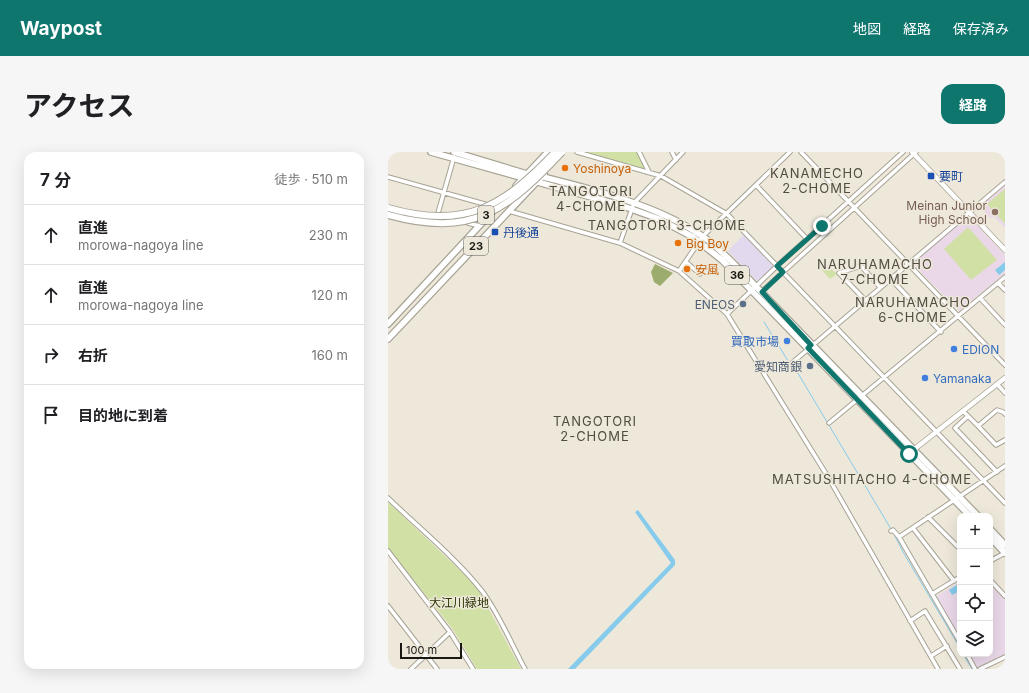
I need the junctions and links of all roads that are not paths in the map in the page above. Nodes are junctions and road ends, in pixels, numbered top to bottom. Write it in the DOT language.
graph roads {
  1 [pos="431,152"];
  2 [pos="548,152"];
  3 [pos="555,152"];
  4 [pos="564,152"];
  5 [pos="577,152"];
  6 [pos="639,152"];
  7 [pos="672,152"];
  8 [pos="684,152"];
  9 [pos="790,152"];
  10 [pos="801,152"];
  11 [pos="903,152"];
  12 [pos="914,153"];
  13 [pos="455,154"];
  14 [pos="676,160"];
  15 [pos="649,172"];
  16 [pos="388,176"];
  17 [pos="525,176"];
  18 [pos="661,176"];
  19 [pos="541,177"];
  20 [pos="537,182"];
  21 [pos="1005,182"];
  22 [pos="756,185"];
  23 [pos="444,192"];
  24 [pos="849,201"];
  25 [pos="634,203"];
  26 [pos="388,207"];
  27 [pos="497,207"];
  28 [pos="855,207"];
  29 [pos="632,209"];
  30 [pos="510,211"];
  31 [pos="970,212"];
  32 [pos="438,214"];
  33 [pos="727,214"];
  34 [pos="388,216"];
  35 [pos="479,226"];
  36 [pos="703,236"];
  37 [pos="807,239"];
  38 [pos="699,242"];
  39 [pos="620,243"];
  40 [pos="1005,250"];
  41 [pos="686,262"];
  42 [pos="908,263"];
  43 [pos="777,266"];
  44 [pos="679,272"];
  45 [pos="783,272"];
  46 [pos="700,274"];
  47 [pos="1005,277"];
  48 [pos="890,278"];
  49 [pos="998,283"];
  50 [pos="880,287"];
  51 [pos="753,288"];
  52 [pos="1005,290"];
  53 [pos="762,292"];
  54 [pos="980,298"];
  55 [pos="865,300"];
  56 [pos="727,314"];
  57 [pos="958,316"];
  58 [pos="388,324"];
  59 [pos="1005,325"];
  60 [pos="835,326"];
  61 [pos="941,332"];
  62 [pos="388,339"];
  63 [pos="809,346"];
  64 [pos="793,362"];
  65 [pos="1005,365"];
  66 [pos="884,377"];
  67 [pos="1005,378"];
  68 [pos="997,384"];
  69 [pos="1005,393"];
  70 [pos="859,397"];
  71 [pos="963,411"];
  72 [pos="1005,414"];
  73 [pos="968,416"];
  74 [pos="829,423"];
  75 [pos="978,426"];
  76 [pos="937,431"];
  77 [pos="1005,440"];
  78 [pos="911,452"];
  79 [pos="1005,466"];
  80 [pos="997,472"];
  81 [pos="983,480"];
  82 [pos="388,498"];
  83 [pos="957,498"];
  84 [pos="1005,503"];
  85 [pos="968,513"];
  86 [pos="974,513"];
  87 [pos="928,518"];
  88 [pos="912,528"];
  89 [pos="892,531"];
  90 [pos="993,532"];
  91 [pos="899,537"];
  92 [pos="993,540"];
  93 [pos="1005,545"];
  94 [pos="959,549"];
  95 [pos="388,551"];
  96 [pos="1005,553"];
  97 [pos="993,559"];
  98 [pos="957,579"];
  99 [pos="954,581"];
  100 [pos="993,583"];
  101 [pos="932,594"];
  102 [pos="1005,596"];
  103 [pos="388,606"];
  104 [pos="910,621"];
  105 [pos="450,632"];
  106 [pos="957,637"];
  107 [pos="946,646"];
  108 [pos="426,653"];
  109 [pos="931,656"];
  110 [pos="969,657"];
  111 [pos="1005,657"];
  112 [pos="411,669"];
  113 [pos="437,669"];
  114 [pos="473,669"];
  115 [pos="524,669"];
  116 [pos="938,669"];
  117 [pos="960,669"];
  118 [pos="975,669"];
  119 [pos="980,669"];
  1 -- 13 [label="main road, 36"];
  2 -- 17 [label="main road, 23"];
  3 -- 26 [label="highway, 3, bridge"];
  4 -- 19 [label="main road, 23"];
  4 -- 34 [label="highway, 3, bridge"];
  5 -- 15 [label="street"];
  6 -- 15 [label="street"];
  7 -- 14 [label="street"];
  8 -- 14 [label="street"];
  9 -- 22 [label="street"];
  10 -- 24 [label="street"];
  11 -- 24 [label="street"];
  12 -- 28 [label="street"];
  12 -- 31 [label="street"];
  13 -- 17 [label="main road, 36"];
  13 -- 23 [label="street"];
  14 -- 18 [label="street"];
  15 -- 18 [label="street"];
  16 -- 23 [label="street"];
  17 -- 19 [label="main road, 36"];
  17 -- 20 [label="main road, 36"];
  17 -- 27 [label="main road, 23"];
  18 -- 25 [label="street"];
  18 -- 33 [label="street"];
  19 -- 20 [label="main road, 23"];
  19 -- 25 [label="main road, 36"];
  20 -- 29 [label="main road, 36"];
  20 -- 30 [label="main road, 23"];
  21 -- 31 [label="street"];
  22 -- 33 [label="street"];
  22 -- 37 [label="street"];
  23 -- 27 [label="street"];
  23 -- 32 [label="street"];
  24 -- 28 [label="street"];
  24 -- 37 [label="street"];
  25 -- 29 [label="street"];
  25 -- 36 [label="main road, 36"];
  26 -- 32 [label="street"];
  27 -- 35 [label="main road, 23"];
  28 -- 42 [label="street"];
  28 -- 45 [label="street"];
  29 -- 38 [label="main road, 36"];
  29 -- 39 [label="street"];
  30 -- 39 [label="street"];
  30 -- 62 [label="main road, 23"];
  31 -- 40 [label="street"];
  31 -- 42 [label="street"];
  32 -- 35 [label="street"];
  33 -- 36 [label="street"];
  33 -- 43 [label="street"];
  35 -- 58 [label="main road, 23"];
  36 -- 38 [label="street"];
  36 -- 51 [label="main road, 36"];
  37 -- 43 [label="street"];
  38 -- 41 [label="street"];
  38 -- 51 [label="main road, 36"];
  39 -- 44 [label="street"];
  41 -- 44 [label="street"];
  41 -- 46 [label="street"];
  42 -- 48 [label="street"];
  42 -- 57 [label="street"];
  43 -- 45 [label="street"];
  43 -- 51 [label="street"];
  44 -- 56 [label="street"];
  45 -- 53 [label="street"];
  45 -- 60 [label="street"];
  47 -- 49 [label="street"];
  48 -- 50 [label="street"];
  48 -- 61 [label="street"];
  49 -- 52 [label="street"];
  49 -- 54 [label="street"];
  50 -- 55 [label="street"];
  50 -- 55 [label="street"];
  51 -- 53 [label="main road, 36"];
  51 -- 56 [label="street"];
  51 -- 63 [label="main road, 36"];
  53 -- 63 [label="main road, 36"];
  54 -- 57 [label="street"];
  54 -- 59 [label="street"];
  55 -- 60 [label="street"];
  56 -- 104 [label="street"];
  57 -- 61 [label="street"];
  57 -- 65 [label="street"];
  60 -- 63 [label="street"];
  60 -- 66 [label="street"];
  61 -- 66 [label="street"];
  63 -- 64 [label="street"];
  63 -- 70 [label="main road, 36"];
  66 -- 70 [label="street"];
  66 -- 76 [label="street"];
  67 -- 68 [label="street"];
  68 -- 69 [label="street"];
  68 -- 71 [label="street"];
  70 -- 74 [label="street"];
  70 -- 78 [label="main road, 36"];
  71 -- 73 [label="street"];
  71 -- 76 [label="street"];
  72 -- 75 [label="street"];
  73 -- 75 [label="street"];
  73 -- 80 [label="street"];
  75 -- 77 [label="street"];
  76 -- 78 [label="street"];
  76 -- 81 [label="street"];
  78 -- 83 [label="main road, 36"];
  79 -- 80 [label="street"];
  80 -- 81 [label="street"];
  81 -- 83 [label="street"];
  81 -- 84 [label="street"];
  82 -- 115 [label="street"];
  83 -- 85 [label="main road, 36"];
  83 -- 86 [label="main road, 36"];
  83 -- 87 [label="street"];
  87 -- 88 [label="street"];
  87 -- 94 [label="street"];
  88 -- 91 [label="street"];
  88 -- 99 [label="street"];
  89 -- 91 [label="street"];
  90 -- 93 [label="main road"];
  91 -- 101 [label="street"];
  92 -- 96 [label="main road"];
  95 -- 105 [label="street"];
  96 -- 97 [label="street"];
  98 -- 99 [label="street"];
  99 -- 101 [label="street"];
  100 -- 102 [label="street"];
  101 -- 106 [label="street"];
  103 -- 108 [label="street"];
  104 -- 107 [label="street"];
  104 -- 109 [label="street"];
  105 -- 108 [label="street"];
  105 -- 114 [label="street"];
  107 -- 109 [label="street"];
  107 -- 117 [label="street"];
  108 -- 112 [label="street"];
  108 -- 113 [label="street"];
  109 -- 116 [label="street"];
  110 -- 118 [label="street"];
  111 -- 119 [label="street"];
}
